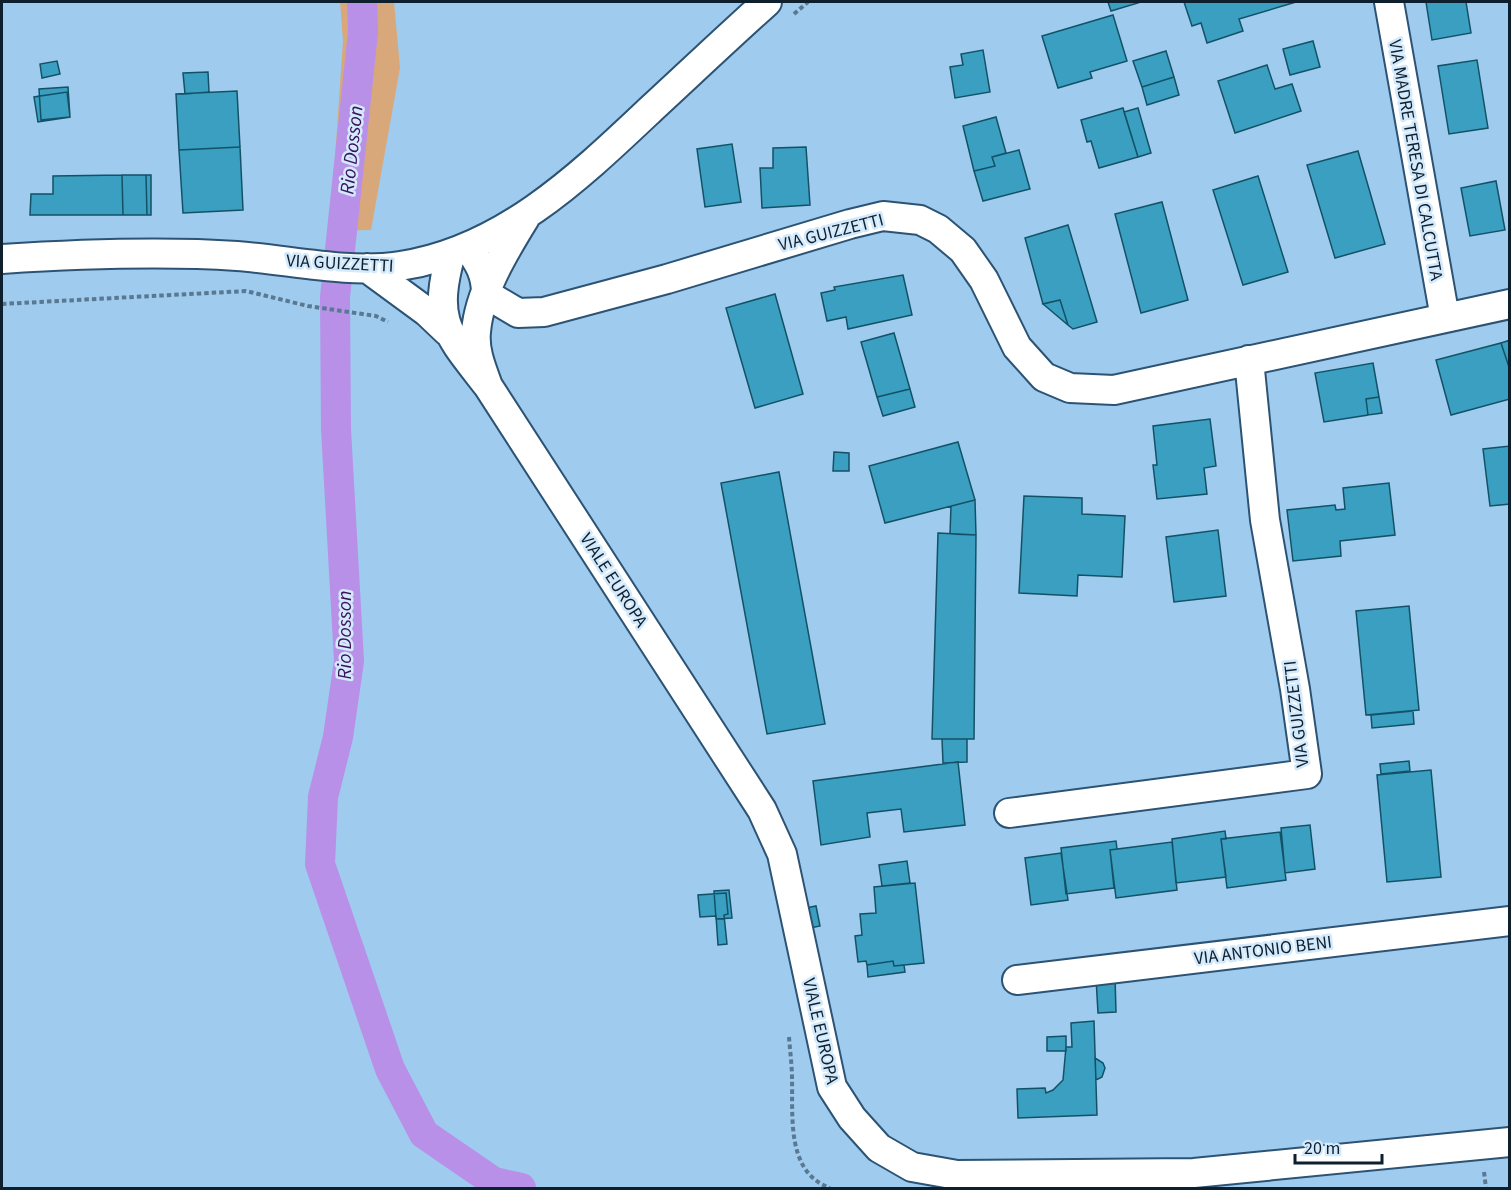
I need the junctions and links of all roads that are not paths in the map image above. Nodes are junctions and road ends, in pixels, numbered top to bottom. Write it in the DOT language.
graph roads {
  1 [pos="767,2"];
  2 [pos="1389,2"];
  3 [pos="528,213"];
  4 [pos="459,250"];
  5 [pos="2,260"];
  6 [pos="367,268"];
  7 [pos="486,294"];
  8 [pos="1509,304"];
  9 [pos="1445,318"];
  10 [pos="447,331"];
  11 [pos="1249,360"];
  12 [pos="488,386"];
  13 [pos="1009,813"];
  14 [pos="1509,921"];
  15 [pos="1017,980"];
  16 [pos="1509,1142"];
  1 -- 3 [label="street, VIA GUIZZETTI"];
  2 -- 9 [label="street, VIA MADRE TERESA DI CALCUTTA"];
  3 -- 4 [label="street, VIA GUIZZETTI"];
  3 -- 7 [label="street, VIALE EUROPA"];
  4 -- 6 [label="street, VIA GUIZZETTI"];
  4 -- 7 [label="street, VIALE EUROPA"];
  4 -- 10 [label="street, VIALE EUROPA"];
  5 -- 6 [label="street, VIA GUIZZETTI"];
  6 -- 10 [label="street, VIALE EUROPA"];
  7 -- 11 [label="street, VIA GUIZZETTI"];
  7 -- 12 [label="street, VIALE EUROPA"];
  8 -- 9 [label="street, VIA GUIZZETTI"];
  9 -- 11 [label="street, VIA GUIZZETTI"];
  10 -- 12 [label="street, VIALE EUROPA"];
  11 -- 13 [label="street, VIA GUIZZETTI"];
  12 -- 16 [label="street, VIALE EUROPA"];
  14 -- 15 [label="street, VIA ANTONIO BENI"];
}
